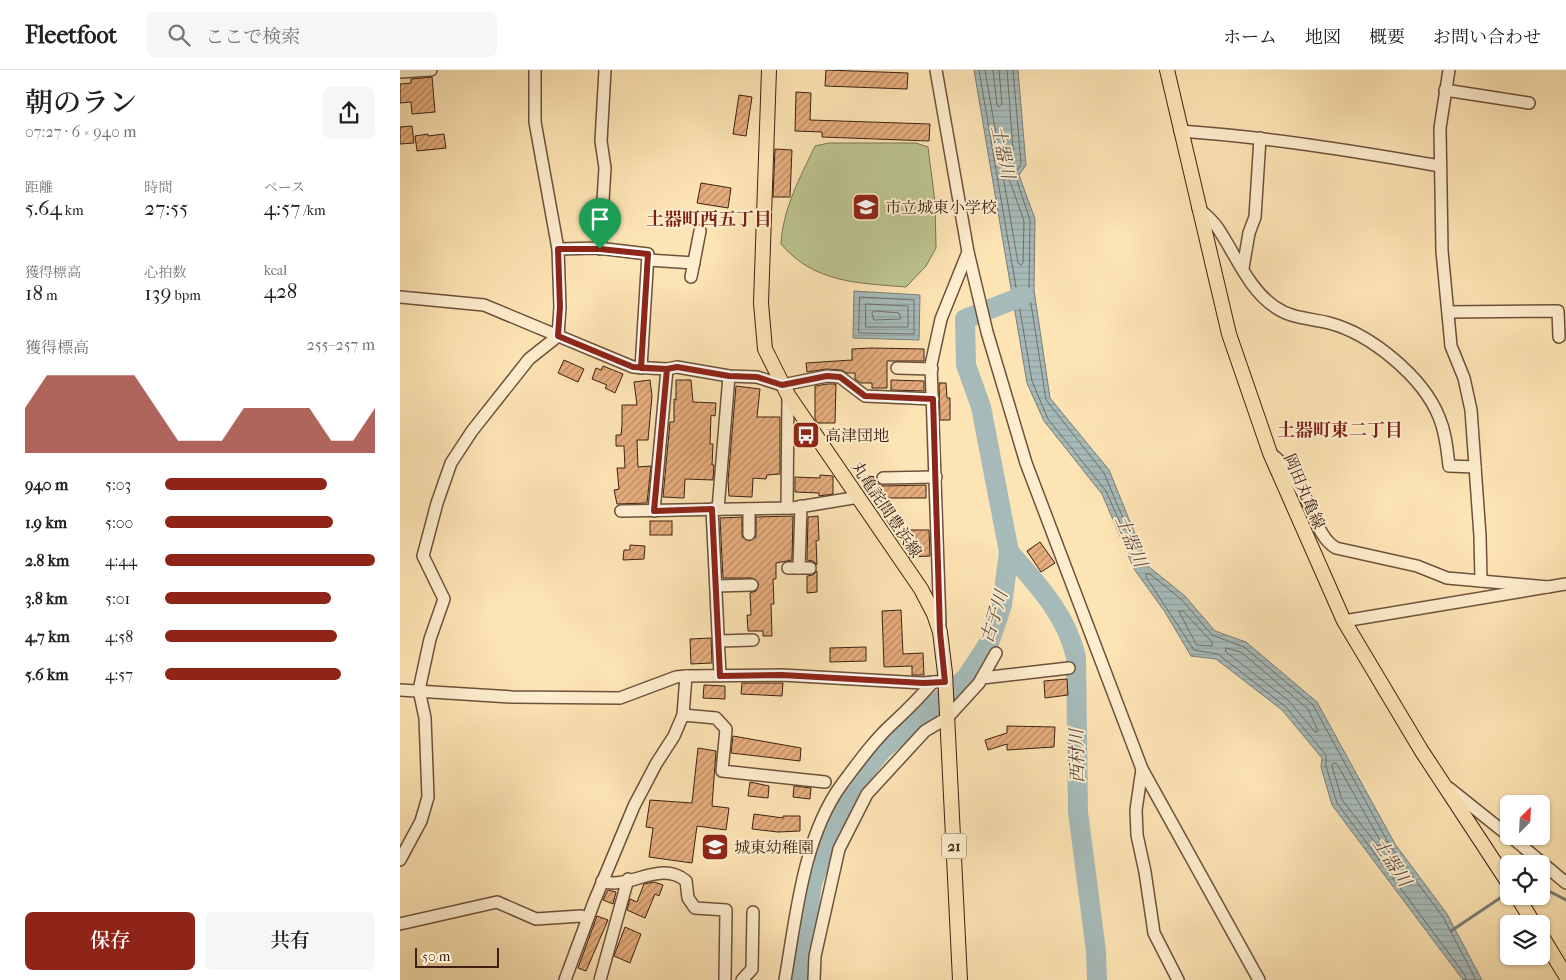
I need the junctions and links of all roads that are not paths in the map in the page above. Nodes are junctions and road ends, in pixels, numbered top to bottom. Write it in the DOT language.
graph roads {
  1 [pos="431,70"];
  2 [pos="535,70"];
  3 [pos="605,70"];
  4 [pos="769,70"];
  5 [pos="936,70"];
  6 [pos="1167,70"];
  7 [pos="1449,70"];
  8 [pos="400,72"];
  9 [pos="1445,90"];
  10 [pos="1529,103"];
  11 [pos="1180,131"];
  12 [pos="1260,138"];
  13 [pos="1440,166"];
  14 [pos="1198,208"];
  15 [pos="700,231"];
  16 [pos="558,249"];
  17 [pos="600,249"];
  18 [pos="968,252"];
  19 [pos="648,260"];
  20 [pos="694,263"];
  21 [pos="1243,268"];
  22 [pos="691,277"];
  23 [pos="400,297"];
  24 [pos="1448,312"];
  25 [pos="558,336"];
  26 [pos="1559,337"];
  27 [pos="641,368"];
  28 [pos="897,368"];
  29 [pos="667,369"];
  30 [pos="932,369"];
  31 [pos="729,376"];
  32 [pos="785,390"];
  33 [pos="933,399"];
  34 [pos="1270,453"];
  35 [pos="1475,467"];
  36 [pos="936,476"];
  37 [pos="883,478"];
  38 [pos="858,497"];
  39 [pos="801,506"];
  40 [pos="748,508"];
  41 [pos="788,508"];
  42 [pos="715,509"];
  43 [pos="621,511"];
  44 [pos="654,511"];
  45 [pos="749,534"];
  46 [pos="799,568"];
  47 [pos="1481,581"];
  48 [pos="1566,584"];
  49 [pos="752,585"];
  50 [pos="716,586"];
  51 [pos="1548,587"];
  52 [pos="1344,621"];
  53 [pos="940,632"];
  54 [pos="753,640"];
  55 [pos="718,641"];
  56 [pos="996,653"];
  57 [pos="1069,668"];
  58 [pos="686,676"];
  59 [pos="720,676"];
  60 [pos="982,678"];
  61 [pos="939,682"];
  62 [pos="400,690"];
  63 [pos="419,690"];
  64 [pos="683,715"];
  65 [pos="947,715"];
  66 [pos="1142,769"];
  67 [pos="824,782"];
  68 [pos="1446,786"];
  69 [pos="1500,829"];
  70 [pos="1520,845"];
  71 [pos="400,860"];
  72 [pos="1500,870"];
  73 [pos="628,879"];
  74 [pos="602,881"];
  75 [pos="1566,883"];
  76 [pos="753,912"];
  77 [pos="587,919"];
  78 [pos="400,924"];
  79 [pos="1550,950"];
  80 [pos="1566,976"];
  81 [pos="566,980"];
  82 [pos="600,980"];
  83 [pos="725,980"];
  84 [pos="742,980"];
  85 [pos="785,980"];
  86 [pos="814,980"];
  87 [pos="960,980"];
  88 [pos="1178,980"];
  89 [pos="1259,980"];
  1 -- 8 [label="street"];
  2 -- 16 [label="street"];
  3 -- 17 [label="street"];
  4 -- 32 [label="main road, 丸亀詫間豊浜線 / 21"];
  5 -- 18 [label="street"];
  6 -- 11 [label="main road, 岡田丸亀線"];
  7 -- 9 [label="street"];
  9 -- 10 [label="street"];
  9 -- 13 [label="street"];
  11 -- 12 [label="street"];
  11 -- 14 [label="main road, 岡田丸亀線"];
  12 -- 13 [label="street"];
  12 -- 21 [label="street"];
  13 -- 24 [label="street"];
  14 -- 21 [label="street"];
  14 -- 34 [label="main road, 岡田丸亀線"];
  15 -- 20 [label="street"];
  16 -- 17 [label="street"];
  16 -- 25 [label="street"];
  17 -- 19 [label="street"];
  18 -- 30 [label="street"];
  18 -- 66 [label="street"];
  19 -- 20 [label="street"];
  19 -- 27 [label="street"];
  20 -- 22 [label="street"];
  21 -- 35 [label="street"];
  23 -- 25 [label="street"];
  24 -- 26 [label="street"];
  24 -- 35 [label="street"];
  25 -- 27 [label="street"];
  25 -- 63 [label="street"];
  27 -- 29 [label="street"];
  28 -- 30 [label="street"];
  29 -- 31 [label="street"];
  29 -- 44 [label="street"];
  30 -- 33 [label="street"];
  31 -- 32 [label="street"];
  31 -- 42 [label="street"];
  32 -- 33 [label="street"];
  32 -- 38 [label="main road, 丸亀詫間豊浜線 / 21"];
  32 -- 41 [label="street"];
  33 -- 36 [label="street"];
  34 -- 47 [label="street"];
  34 -- 52 [label="main road, 岡田丸亀線"];
  35 -- 47 [label="street"];
  36 -- 37 [label="street"];
  36 -- 53 [label="street"];
  38 -- 39 [label="street"];
  38 -- 53 [label="main road, 丸亀詫間豊浜線 / 21"];
  39 -- 41 [label="street"];
  39 -- 46 [label="street"];
  40 -- 41 [label="street"];
  40 -- 42 [label="street"];
  40 -- 45 [label="street"];
  42 -- 44 [label="street"];
  42 -- 50 [label="street"];
  43 -- 44 [label="street"];
  47 -- 51 [label="street"];
  48 -- 51 [label="street"];
  49 -- 50 [label="street"];
  50 -- 55 [label="street"];
  51 -- 52 [label="street"];
  52 -- 68 [label="main road, 岡田丸亀線"];
  53 -- 61 [label="main road, 丸亀詫間豊浜線 / 21"];
  54 -- 55 [label="street"];
  55 -- 59 [label="street"];
  56 -- 60 [label="street"];
  57 -- 60 [label="street"];
  58 -- 59 [label="street"];
  58 -- 63 [label="street"];
  58 -- 64 [label="street"];
  59 -- 61 [label="street"];
  60 -- 65 [label="street"];
  61 -- 65 [label="main road, 丸亀詫間豊浜線 / 21"];
  61 -- 85 [label="street"];
  62 -- 63 [label="street"];
  63 -- 71 [label="street"];
  64 -- 67 [label="street"];
  64 -- 74 [label="street"];
  65 -- 86 [label="street"];
  65 -- 87 [label="main road, 丸亀詫間豊浜線 / 21"];
  66 -- 88 [label="street"];
  66 -- 89 [label="street"];
  68 -- 69 [label="street"];
  68 -- 72 [label="main road, 岡田丸亀線"];
  70 -- 75 [label="street"];
  73 -- 74 [label="street"];
  73 -- 82 [label="street"];
  73 -- 83 [label="street"];
  74 -- 77 [label="street"];
  76 -- 84 [label="street"];
  77 -- 78 [label="street"];
  77 -- 81 [label="street"];
  79 -- 80 [label="main road"];
}
